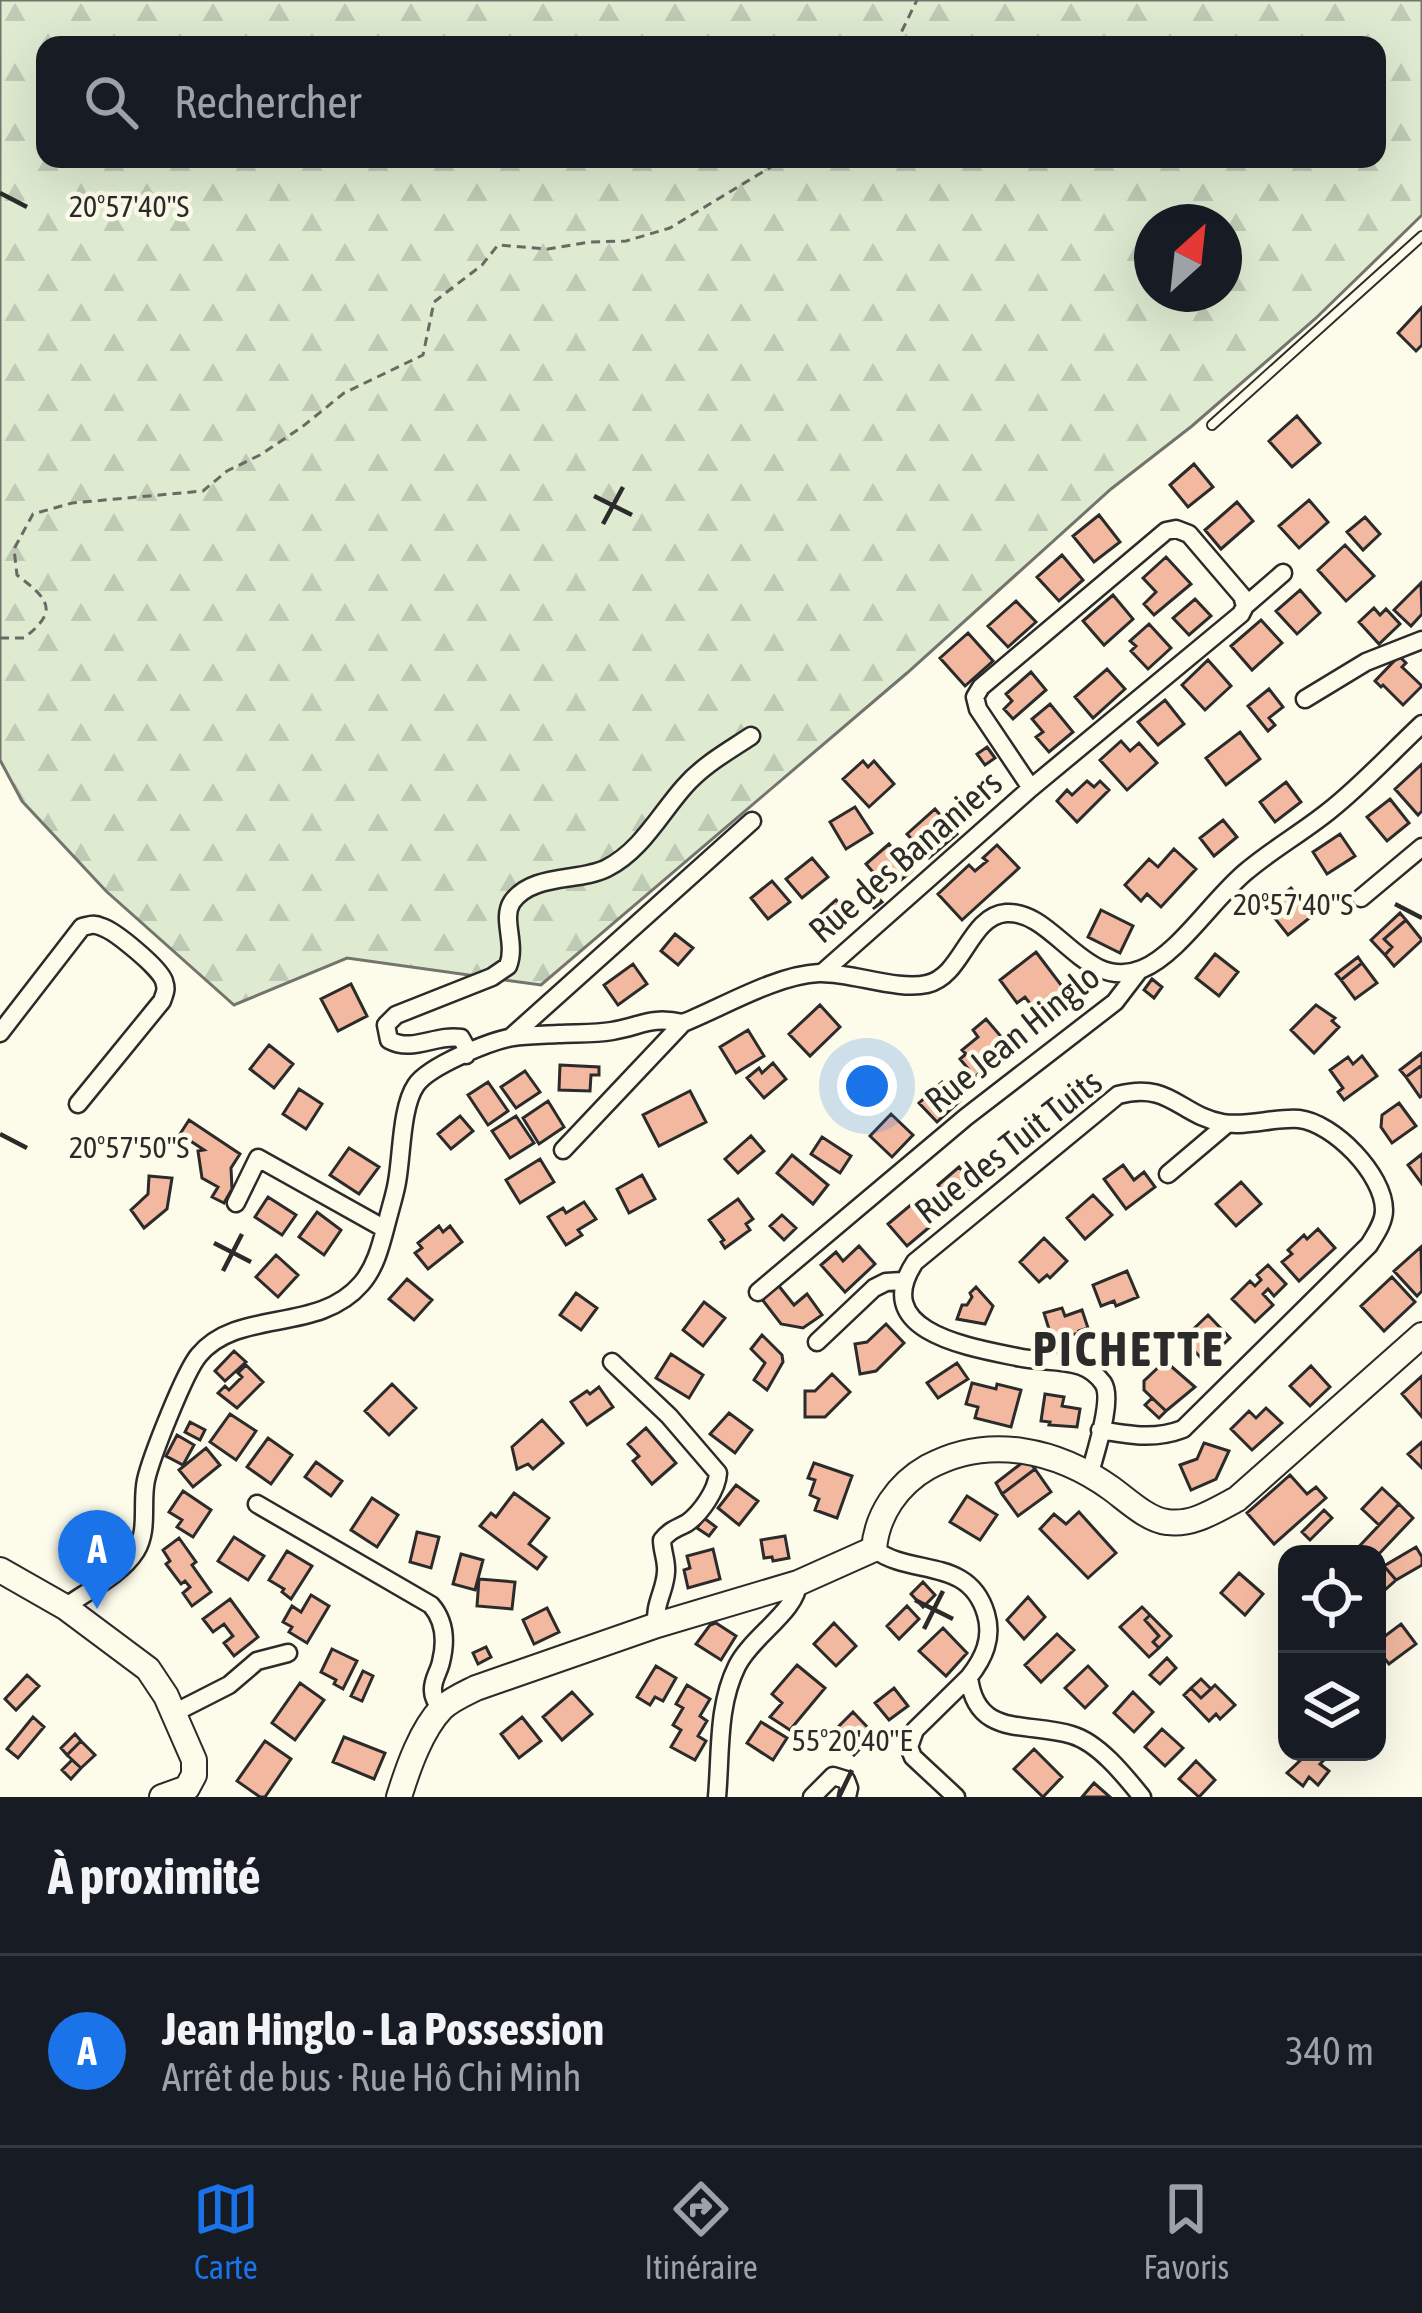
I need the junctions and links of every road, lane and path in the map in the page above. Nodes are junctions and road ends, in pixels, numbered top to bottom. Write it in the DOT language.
graph roads {
  1 [pos="917,0"];
  2 [pos="899,36"];
  3 [pos="769,168"];
  4 [pos="1422,236"];
  5 [pos="1212,425"];
  6 [pos="1283,573"];
  7 [pos="1245,606"];
  8 [pos="0,638"];
  9 [pos="1422,640"];
  10 [pos="1305,699"];
  11 [pos="1422,724"];
  12 [pos="751,736"];
  13 [pos="1031,788"];
  14 [pos="752,821"];
  15 [pos="1422,847"];
  16 [pos="1361,898"];
  17 [pos="1138,972"];
  18 [pos="822,973"];
  19 [pos="683,1023"];
  20 [pos="0,1033"];
  21 [pos="510,1038"];
  22 [pos="466,1055"];
  23 [pos="78,1104"];
  24 [pos="1227,1124"];
  25 [pos="563,1150"];
  26 [pos="1168,1174"];
  27 [pos="236,1203"];
  28 [pos="385,1229"];
  29 [pos="902,1281"];
  30 [pos="758,1292"];
  31 [pos="1422,1335"];
  32 [pos="818,1342"];
  33 [pos="612,1362"];
  34 [pos="1100,1430"];
  35 [pos="1090,1473"];
  36 [pos="256,1504"];
  37 [pos="874,1549"];
  38 [pos="0,1570"];
  39 [pos="798,1583"];
  40 [pos="65,1607"];
  41 [pos="657,1625"];
  42 [pos="288,1653"];
  43 [pos="969,1677"];
  44 [pos="441,1709"];
  45 [pos="174,1714"];
  46 [pos="162,1797"];
  47 [pos="399,1797"];
  48 [pos="717,1797"];
  49 [pos="812,1797"];
  50 [pos="847,1797"];
  51 [pos="956,1797"];
  52 [pos="1142,1797"];
  1 -- 2 [label="path"];
  3 -- 8 [label="path"];
  4 -- 5 [label="lane"];
  6 -- 7 [label="street"];
  7 -- 13 [label="street, Rue des Bananiers"];
  7 -- 13 [label="street, Rue des Bananiers"];
  9 -- 10 [label="street"];
  11 -- 17 [label="street, Rue Jean Hinglo"];
  12 -- 22 [label="street"];
  13 -- 18 [label="street, Rue des Bananiers"];
  14 -- 21 [label="street"];
  15 -- 16 [label="street"];
  17 -- 18 [label="street, Rue Jean Hinglo"];
  17 -- 30 [label="street, Rue Jean Hinglo"];
  18 -- 19 [label="street, Rue Jean Hinglo"];
  19 -- 21 [label="street, Rue Jean Hinglo"];
  19 -- 25 [label="street, Rue Jean Hinglo"];
  20 -- 23 [label="street"];
  21 -- 22 [label="street, Rue Jean Hinglo"];
  22 -- 28 [label="street, Rue Jean Hinglo"];
  24 -- 26 [label="street"];
  24 -- 29 [label="street, Rue des Tuit Tuits"];
  24 -- 34 [label="street, Rue des Tuit Tuits"];
  27 -- 28 [label="street"];
  28 -- 40 [label="street, Rue Jean Hinglo"];
  29 -- 32 [label="street, Rue des Tuit Tuits"];
  29 -- 34 [label="street"];
  31 -- 35 [label="street"];
  33 -- 41 [label="street"];
  34 -- 35 [label="street"];
  35 -- 37 [label="street"];
  36 -- 44 [label="street"];
  37 -- 39 [label="street"];
  37 -- 43 [label="street"];
  38 -- 40 [label="street"];
  39 -- 41 [label="street"];
  39 -- 48 [label="street"];
  40 -- 45 [label="street"];
  41 -- 44 [label="street"];
  42 -- 45 [label="street"];
  43 -- 51 [label="street"];
  43 -- 52 [label="street"];
  44 -- 47 [label="street"];
  45 -- 46 [label="street"];
  49 -- 50 [label="street"];
}
